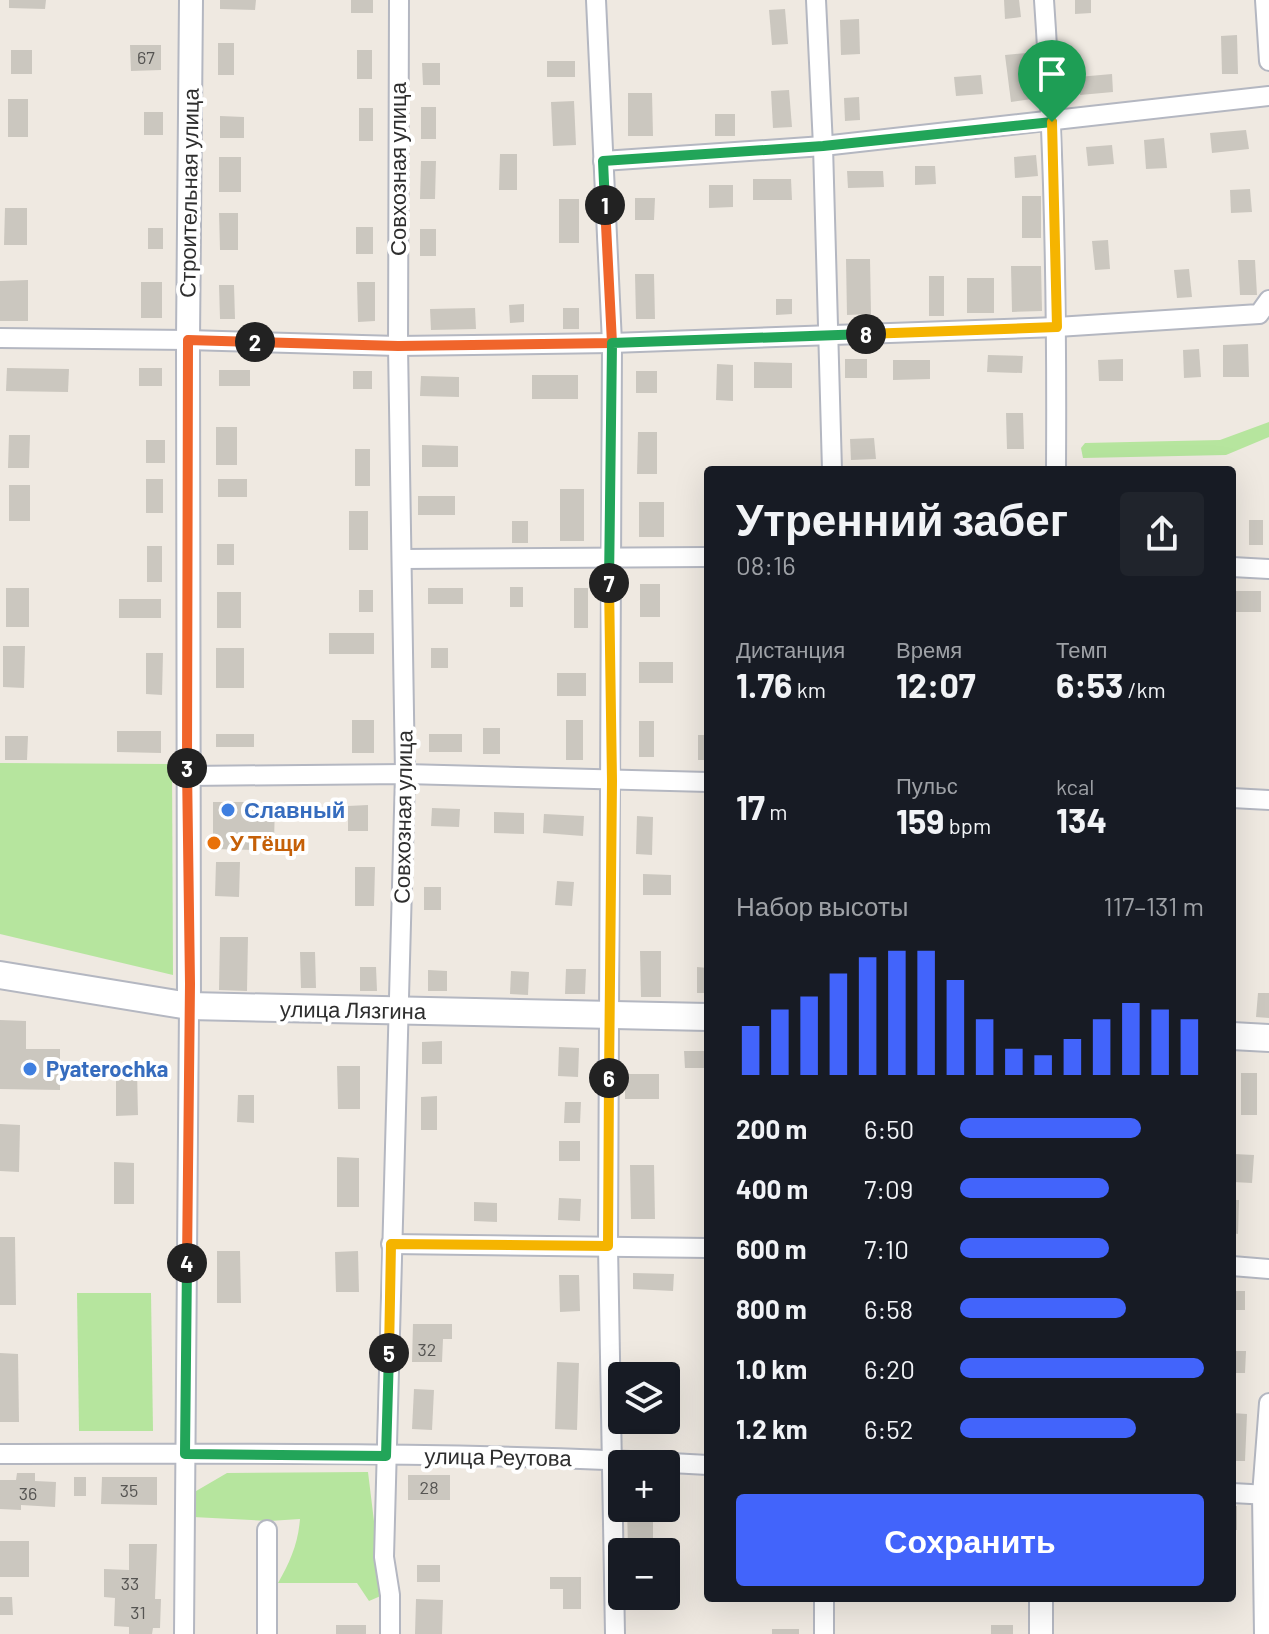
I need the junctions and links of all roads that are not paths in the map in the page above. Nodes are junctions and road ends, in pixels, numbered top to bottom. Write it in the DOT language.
graph roads {
  1 [pos="191,0"];
  2 [pos="399,0"];
  3 [pos="596,0"];
  4 [pos="816,0"];
  5 [pos="1044,0"];
  6 [pos="1265,0"];
  7 [pos="1269,61"];
  8 [pos="1269,96"];
  9 [pos="1052,122"];
  10 [pos="823,146"];
  11 [pos="603,161"];
  12 [pos="1264,307"];
  13 [pos="1057,327"];
  14 [pos="828,335"];
  15 [pos="0,338"];
  16 [pos="188,340"];
  17 [pos="612,343"];
  18 [pos="398,346"];
  19 [pos="832,466"];
  20 [pos="1056,466"];
  21 [pos="704,557"];
  22 [pos="609,558"];
  23 [pos="403,559"];
  24 [pos="1236,567"];
  25 [pos="1269,569"];
  26 [pos="405,774"];
  27 [pos="187,776"];
  28 [pos="612,781"];
  29 [pos="704,782"];
  30 [pos="1236,798"];
  31 [pos="1269,800"];
  32 [pos="0,975"];
  33 [pos="189,1006"];
  34 [pos="400,1011"];
  35 [pos="609,1016"];
  36 [pos="704,1017"];
  37 [pos="1236,1036"];
  38 [pos="1269,1038"];
  39 [pos="391,1244"];
  40 [pos="608,1246"];
  41 [pos="704,1248"];
  42 [pos="1236,1266"];
  43 [pos="1269,1269"];
  44 [pos="1269,1403"];
  45 [pos="613,1450"];
  46 [pos="0,1454"];
  47 [pos="185,1454"];
  48 [pos="386,1456"];
  49 [pos="608,1459"];
  50 [pos="680,1463"];
  51 [pos="704,1465"];
  52 [pos="1236,1493"];
  53 [pos="1265,1495"];
  54 [pos="614,1522"];
  55 [pos="267,1530"];
  56 [pos="824,1602"];
  57 [pos="1041,1602"];
  58 [pos="184,1634"];
  59 [pos="267,1634"];
  60 [pos="390,1634"];
  61 [pos="615,1634"];
  62 [pos="824,1634"];
  63 [pos="1041,1634"];
  64 [pos="1264,1634"];
  1 -- 16 [label="street, Строительная улица"];
  2 -- 18 [label="street, Совхозная улица"];
  3 -- 11 [label="street"];
  4 -- 10 [label="street"];
  5 -- 9 [label="street"];
  6 -- 7 [label="street"];
  8 -- 9 [label="street"];
  9 -- 10 [label="street"];
  9 -- 13 [label="street"];
  10 -- 11 [label="street"];
  10 -- 14 [label="street"];
  11 -- 17 [label="street"];
  12 -- 13 [label="street"];
  13 -- 14 [label="street"];
  13 -- 20 [label="street"];
  14 -- 17 [label="street"];
  14 -- 19 [label="street"];
  15 -- 16 [label="street"];
  16 -- 18 [label="street"];
  16 -- 27 [label="street, Строительная улица"];
  17 -- 18 [label="street"];
  17 -- 22 [label="street"];
  18 -- 23 [label="street, Совхозная улица"];
  21 -- 22 [label="street"];
  22 -- 23 [label="street"];
  22 -- 28 [label="street"];
  23 -- 26 [label="street, Совхозная улица"];
  24 -- 25 [label="street"];
  26 -- 27 [label="street"];
  26 -- 28 [label="street"];
  26 -- 34 [label="street, Совхозная улица"];
  27 -- 33 [label="street, Строительная улица"];
  28 -- 29 [label="street"];
  28 -- 35 [label="street"];
  30 -- 31 [label="street"];
  32 -- 33 [label="main road, улица Лязгина"];
  33 -- 34 [label="main road, улица Лязгина"];
  33 -- 47 [label="street, Строительная улица"];
  34 -- 35 [label="main road, улица Лязгина"];
  34 -- 39 [label="street, Совхозная улица"];
  35 -- 36 [label="main road, улица Лязгина"];
  35 -- 40 [label="street"];
  37 -- 38 [label="main road"];
  39 -- 40 [label="street"];
  39 -- 48 [label="street, Совхозная улица"];
  40 -- 41 [label="street"];
  40 -- 45 [label="street"];
  42 -- 43 [label="street"];
  44 -- 53 [label="street"];
  46 -- 47 [label="street, улица Реутова"];
  47 -- 48 [label="street, улица Реутова"];
  47 -- 58 [label="street, Строительная улица"];
  48 -- 49 [label="street, улица Реутова"];
  48 -- 60 [label="street, Совхозная улица"];
  50 -- 51 [label="street, улица Реутова"];
  52 -- 53 [label="street"];
  53 -- 64 [label="street"];
  54 -- 61 [label="street"];
  55 -- 59 [label="street"];
  56 -- 62 [label="street"];
  57 -- 63 [label="street"];
}
